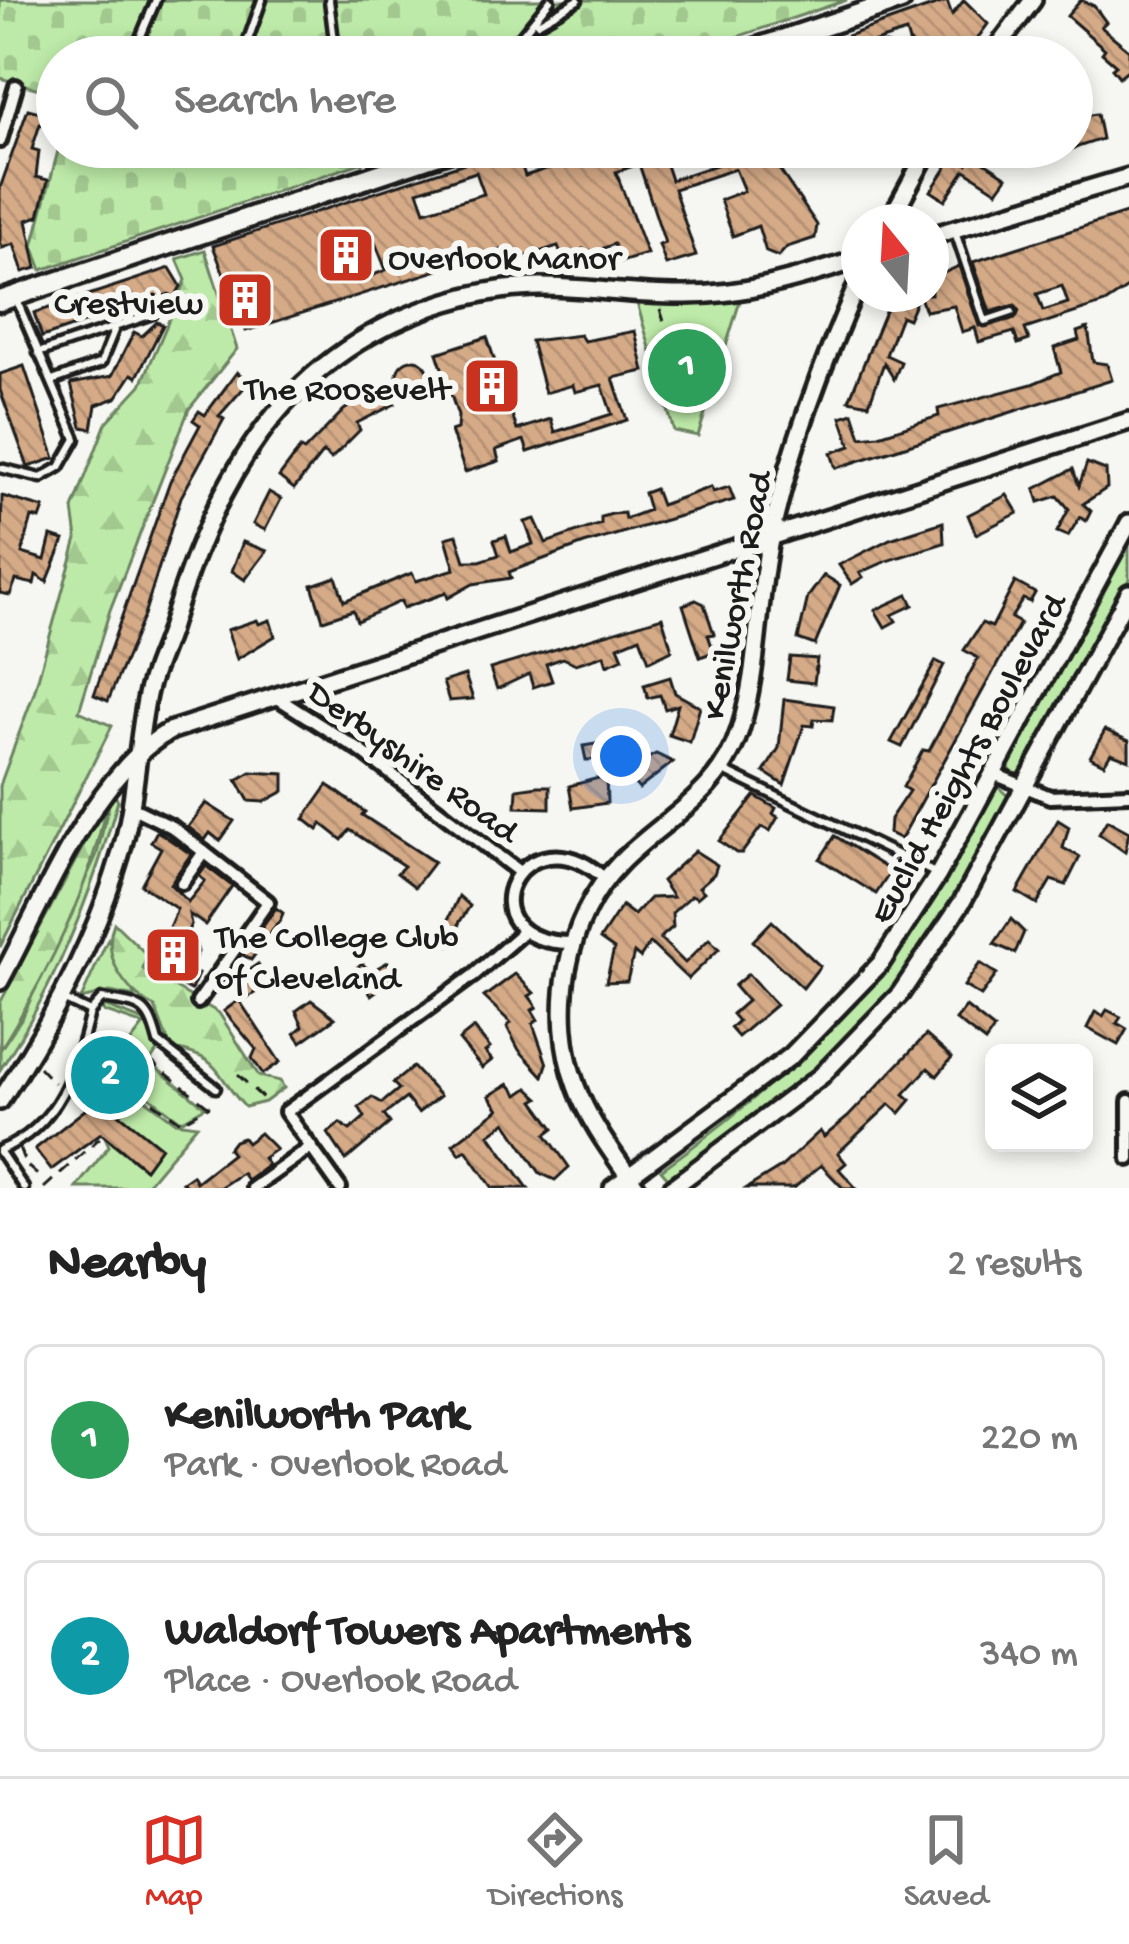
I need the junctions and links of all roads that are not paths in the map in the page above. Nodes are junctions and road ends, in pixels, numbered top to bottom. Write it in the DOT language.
graph roads {
  1 [pos="156,0"];
  2 [pos="262,0"];
  3 [pos="329,0"];
  4 [pos="550,0"];
  5 [pos="578,0"];
  6 [pos="901,0"];
  7 [pos="1034,0"];
  8 [pos="535,25"];
  9 [pos="141,36"];
  10 [pos="249,36"];
  11 [pos="333,36"];
  12 [pos="524,36"];
  13 [pos="793,36"];
  14 [pos="1006,36"];
  15 [pos="16,86"];
  16 [pos="0,141"];
  17 [pos="397,168"];
  18 [pos="919,168"];
  19 [pos="1129,177"];
  20 [pos="899,204"];
  21 [pos="954,229"];
  22 [pos="949,231"];
  23 [pos="841,265"];
  24 [pos="8,298"];
  25 [pos="847,312"];
  26 [pos="1012,312"];
  27 [pos="153,314"];
  28 [pos="115,327"];
  29 [pos="38,353"];
  30 [pos="55,380"];
  31 [pos="1129,421"];
  32 [pos="0,468"];
  33 [pos="1129,523"];
  34 [pos="771,536"];
  35 [pos="1129,593"];
  36 [pos="274,695"];
  37 [pos="142,747"];
  38 [pos="722,770"];
  39 [pos="994,774"];
  40 [pos="1024,789"];
  41 [pos="1129,794"];
  42 [pos="134,808"];
  43 [pos="204,852"];
  44 [pos="518,871"];
  45 [pos="938,875"];
  46 [pos="606,880"];
  47 [pos="182,883"];
  48 [pos="522,933"];
  49 [pos="573,944"];
  50 [pos="0,982"];
  51 [pos="62,998"];
  52 [pos="198,1002"];
  53 [pos="89,1012"];
  54 [pos="216,1088"];
  55 [pos="0,1101"];
  56 [pos="1129,1101"];
  57 [pos="311,1148"];
  58 [pos="0,1151"];
  59 [pos="1129,1159"];
  60 [pos="633,1183"];
  61 [pos="24,1188"];
  62 [pos="253,1188"];
  63 [pos="340,1188"];
  64 [pos="614,1188"];
  65 [pos="672,1188"];
  1 -- 9 [label="lane"];
  2 -- 10 [label="lane"];
  3 -- 11 [label="lane"];
  4 -- 8 [label="lane"];
  5 -- 8 [label="lane"];
  6 -- 13 [label="main road"];
  7 -- 14 [label="street"];
  8 -- 12 [label="lane"];
  15 -- 16 [label="street"];
  17 -- 24 [label="main road"];
  18 -- 20 [label="street"];
  19 -- 21 [label="street"];
  21 -- 22 [label="street"];
  21 -- 26 [label="lane"];
  23 -- 37 [label="street"];
  24 -- 29 [label="lane"];
  25 -- 34 [label="street, Kenilworth Road"];
  27 -- 28 [label="lane"];
  28 -- 29 [label="lane"];
  28 -- 30 [label="lane"];
  29 -- 30 [label="lane"];
  30 -- 32 [label="lane"];
  31 -- 34 [label="street"];
  33 -- 39 [label="street, Euclid Heights Boulevard"];
  34 -- 36 [label="street"];
  34 -- 38 [label="street, Kenilworth Road"];
  35 -- 40 [label="street, Euclid Heights Boulevard"];
  36 -- 37 [label="street"];
  36 -- 44 [label="street, Derbyshire Road"];
  37 -- 42 [label="street"];
  37 -- 50 [label="street"];
  38 -- 45 [label="lane"];
  38 -- 46 [label="street, Kenilworth Road"];
  39 -- 40 [label="street"];
  39 -- 45 [label="street, Euclid Heights Boulevard"];
  40 -- 41 [label="street"];
  40 -- 65 [label="street, Euclid Heights Boulevard"];
  42 -- 43 [label="street"];
  42 -- 51 [label="street"];
  43 -- 47 [label="street"];
  43 -- 52 [label="street"];
  44 -- 46 [label="street, Derbyshire Road"];
  44 -- 48 [label="street"];
  45 -- 60 [label="street, Euclid Heights Boulevard"];
  46 -- 49 [label="street"];
  48 -- 49 [label="street"];
  48 -- 57 [label="street"];
  49 -- 60 [label="street"];
  51 -- 53 [label="lane"];
  51 -- 55 [label="street"];
  53 -- 54 [label="lane"];
  53 -- 58 [label="lane"];
  56 -- 59 [label="street"];
  57 -- 62 [label="street"];
  57 -- 63 [label="street"];
  58 -- 61 [label="lane"];
  60 -- 64 [label="street, Euclid Heights Boulevard"];
}
